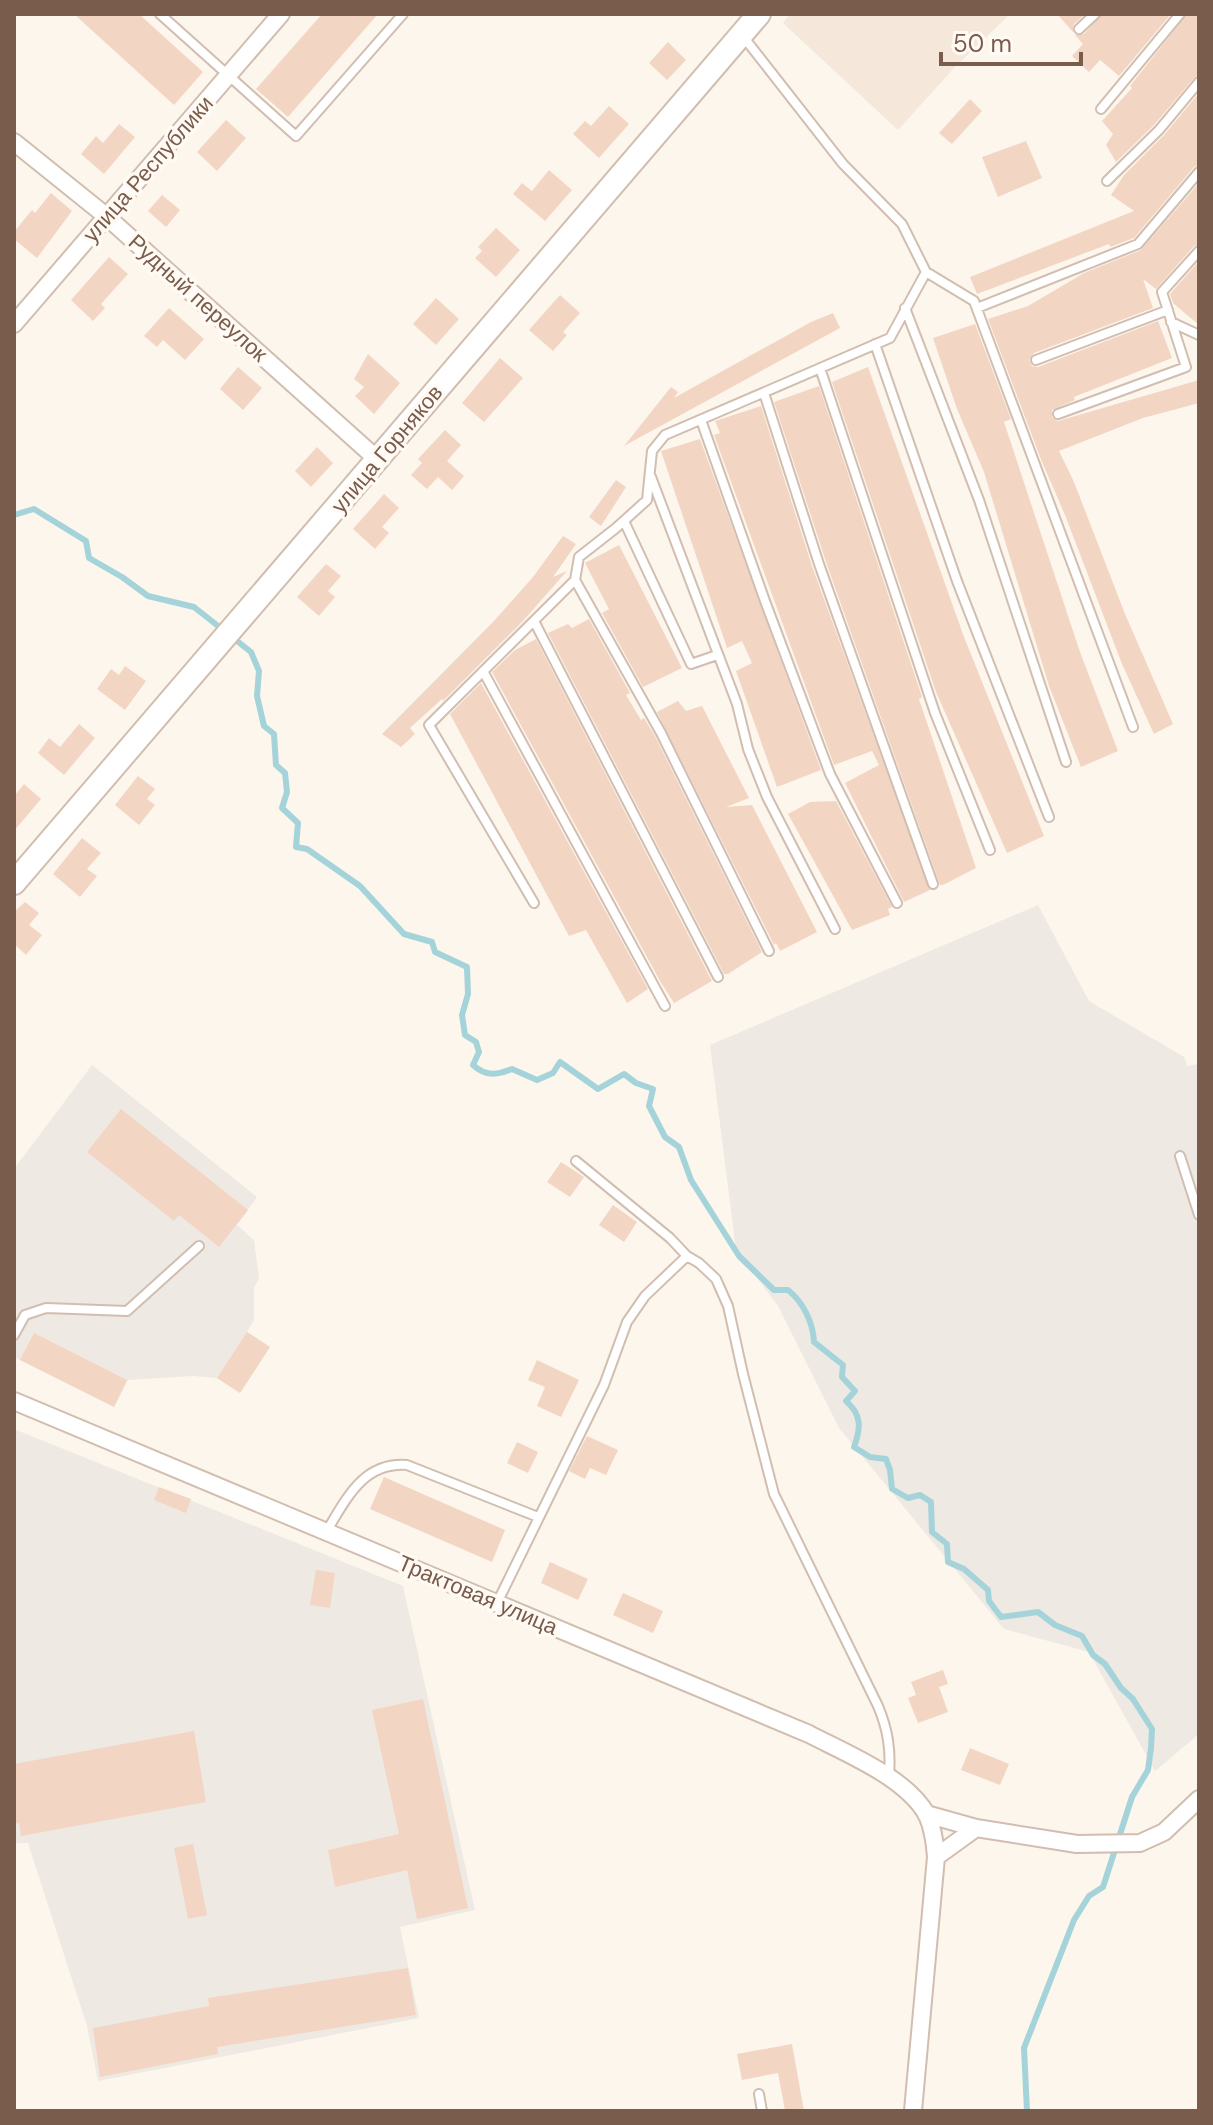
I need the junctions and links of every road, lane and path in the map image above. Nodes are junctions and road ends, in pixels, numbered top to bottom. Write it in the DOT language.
graph roads {
  1 [pos="160,14"];
  2 [pos="281,14"];
  3 [pos="403,14"];
  4 [pos="759,14"];
  5 [pos="1095,14"];
  6 [pos="1180,14"];
  7 [pos="1079,29"];
  8 [pos="741,34"];
  9 [pos="228,76"];
  10 [pos="1199,82"];
  11 [pos="1101,109"];
  12 [pos="14,142"];
  13 [pos="1199,172"];
  14 [pos="1107,181"];
  15 [pos="106,216"];
  16 [pos="1199,251"];
  17 [pos="926,272"];
  18 [pos="905,308"];
  19 [pos="977,308"];
  20 [pos="1168,310"];
  21 [pos="1171,322"];
  22 [pos="14,324"];
  23 [pos="1199,335"];
  24 [pos="875,344"];
  25 [pos="1036,360"];
  26 [pos="820,368"];
  27 [pos="764,393"];
  28 [pos="1058,414"];
  29 [pos="701,420"];
  30 [pos="378,460"];
  31 [pos="650,473"];
  32 [pos="624,521"];
  33 [pos="575,580"];
  34 [pos="534,621"];
  35 [pos="717,655"];
  36 [pos="483,671"];
  37 [pos="1133,727"];
  38 [pos="1066,762"];
  39 [pos="1049,817"];
  40 [pos="990,850"];
  41 [pos="14,883"];
  42 [pos="933,884"];
  43 [pos="534,903"];
  44 [pos="897,903"];
  45 [pos="835,929"];
  46 [pos="769,951"];
  47 [pos="718,977"];
  48 [pos="665,1006"];
  49 [pos="1180,1156"];
  50 [pos="576,1161"];
  51 [pos="1199,1215"];
  52 [pos="199,1246"];
  53 [pos="687,1256"];
  54 [pos="14,1335"];
  55 [pos="14,1401"];
  56 [pos="538,1517"];
  57 [pos="326,1532"];
  58 [pos="497,1603"];
  59 [pos="889,1777"];
  60 [pos="1199,1799"];
  61 [pos="926,1814"];
  62 [pos="976,1828"];
  63 [pos="936,1857"];
  64 [pos="759,2094"];
  65 [pos="762,2111"];
  66 [pos="913,2111"];
  1 -- 9 [label="lane"];
  2 -- 9 [label="street, улица Республики"];
  3 -- 9 [label="lane"];
  4 -- 8 [label="street, улица Горняков"];
  5 -- 7 [label="lane"];
  6 -- 11 [label="lane"];
  8 -- 17 [label="lane"];
  8 -- 30 [label="street, улица Горняков"];
  9 -- 15 [label="street, улица Республики"];
  10 -- 14 [label="lane"];
  12 -- 15 [label="street, Рудный переулок"];
  13 -- 19 [label="lane"];
  15 -- 22 [label="street, улица Республики"];
  15 -- 30 [label="street, Рудный переулок"];
  16 -- 20 [label="lane"];
  17 -- 18 [label="lane"];
  17 -- 19 [label="lane"];
  18 -- 24 [label="lane"];
  18 -- 38 [label="lane"];
  19 -- 37 [label="lane"];
  20 -- 21 [label="lane"];
  20 -- 25 [label="lane"];
  21 -- 23 [label="lane"];
  21 -- 28 [label="lane"];
  24 -- 26 [label="lane"];
  24 -- 39 [label="lane"];
  26 -- 27 [label="lane"];
  26 -- 40 [label="lane"];
  27 -- 29 [label="lane"];
  27 -- 42 [label="lane"];
  29 -- 31 [label="lane"];
  29 -- 44 [label="lane"];
  30 -- 41 [label="street, улица Горняков"];
  31 -- 32 [label="lane"];
  31 -- 35 [label="lane"];
  32 -- 33 [label="lane"];
  32 -- 35 [label="lane"];
  33 -- 34 [label="lane"];
  33 -- 46 [label="lane"];
  34 -- 36 [label="lane"];
  34 -- 47 [label="lane"];
  35 -- 45 [label="lane"];
  36 -- 43 [label="lane"];
  36 -- 48 [label="lane"];
  49 -- 51 [label="lane"];
  50 -- 53 [label="lane"];
  52 -- 54 [label="lane"];
  53 -- 56 [label="lane"];
  53 -- 59 [label="lane"];
  55 -- 57 [label="street, Трактовая улица"];
  56 -- 57 [label="lane"];
  56 -- 58 [label="lane"];
  57 -- 58 [label="street, Трактовая улица"];
  58 -- 59 [label="street, Трактовая улица"];
  59 -- 61 [label="street, Трактовая улица"];
  60 -- 62 [label="street"];
  61 -- 62 [label="street"];
  61 -- 63 [label="street"];
  62 -- 63 [label="street"];
  63 -- 66 [label="street"];
  64 -- 65 [label="lane"];
}
